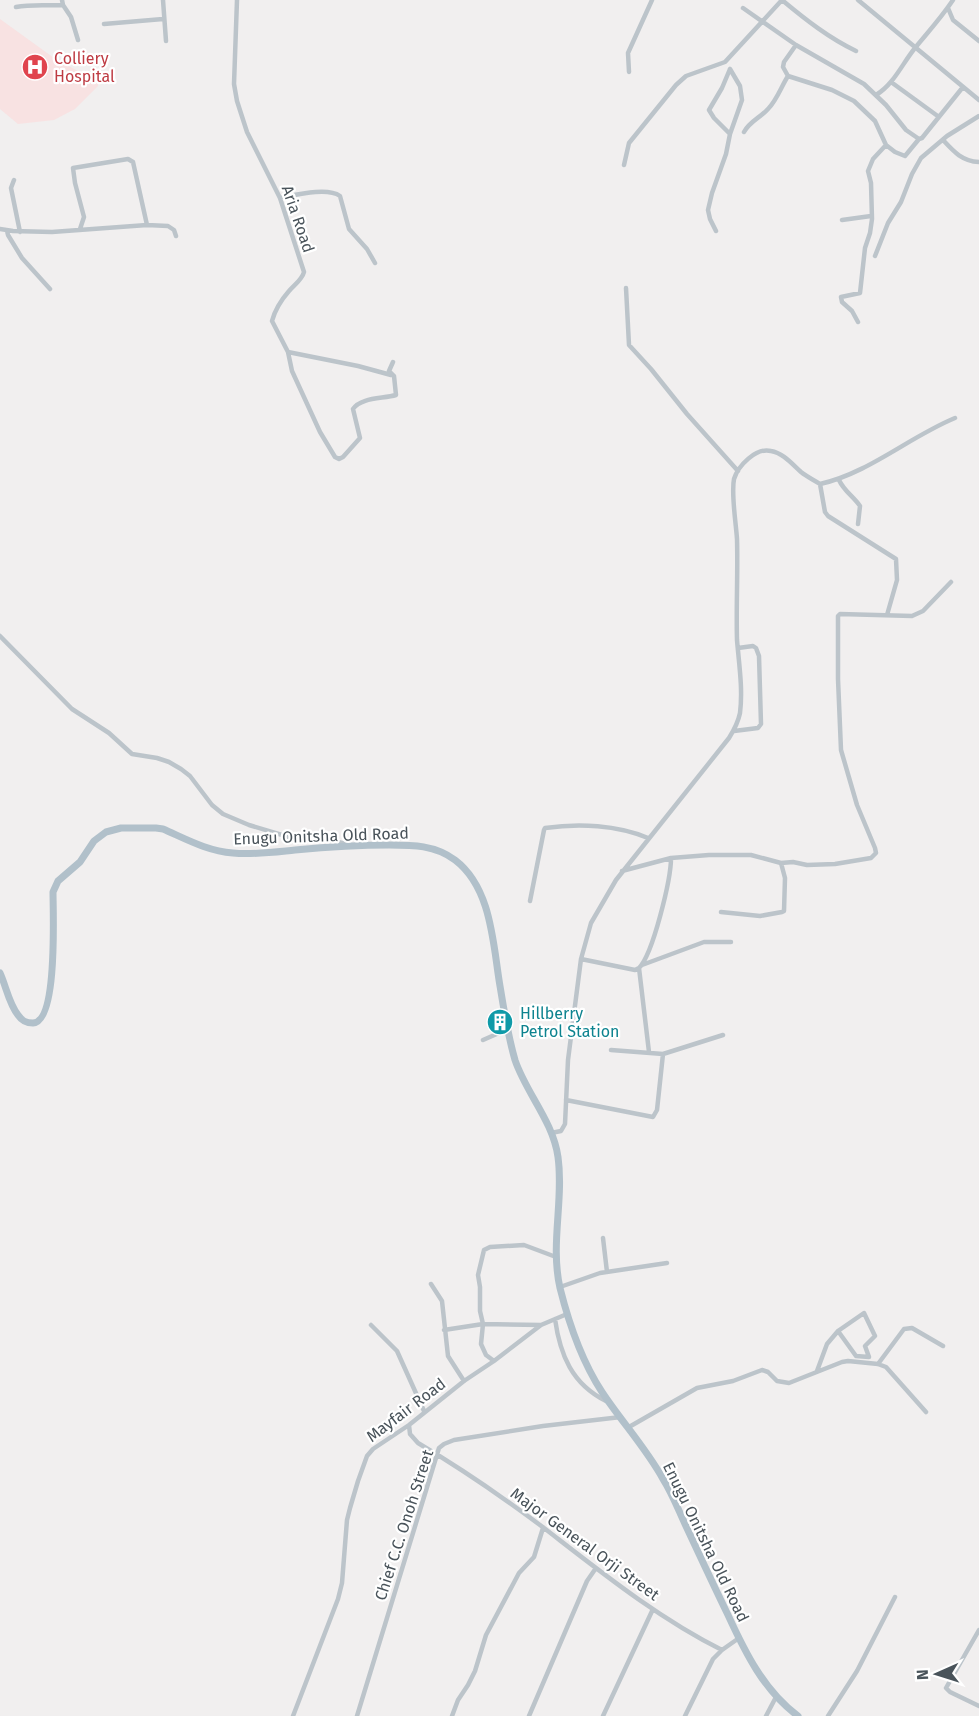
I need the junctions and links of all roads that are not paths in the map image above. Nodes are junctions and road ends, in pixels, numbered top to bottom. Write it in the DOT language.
graph roads {
  1 [pos="163,0"];
  2 [pos="237,0"];
  3 [pos="651,0"];
  4 [pos="782,0"];
  5 [pos="858,0"];
  6 [pos="953,0"];
  7 [pos="62,3"];
  8 [pos="16,7"];
  9 [pos="743,8"];
  10 [pos="948,8"];
  11 [pos="163,20"];
  12 [pos="763,20"];
  13 [pos="104,24"];
  14 [pos="78,40"];
  15 [pos="166,41"];
  16 [pos="979,41"];
  17 [pos="796,45"];
  18 [pos="915,48"];
  19 [pos="856,51"];
  20 [pos="725,62"];
  21 [pos="730,69"];
  22 [pos="629,72"];
  23 [pos="788,76"];
  24 [pos="891,82"];
  25 [pos="963,87"];
  26 [pos="876,94"];
  27 [pos="979,100"];
  28 [pos="979,116"];
  29 [pos="939,117"];
  30 [pos="744,132"];
  31 [pos="730,134"];
  32 [pos="919,139"];
  33 [pos="943,140"];
  34 [pos="886,145"];
  35 [pos="910,149"];
  36 [pos="921,158"];
  37 [pos="979,162"];
  38 [pos="624,165"];
  39 [pos="14,180"];
  40 [pos="280,198"];
  41 [pos="872,216"];
  42 [pos="842,220"];
  43 [pos="147,225"];
  44 [pos="0,229"];
  45 [pos="80,230"];
  46 [pos="7,231"];
  47 [pos="716,231"];
  48 [pos="20,232"];
  49 [pos="176,236"];
  50 [pos="875,256"];
  51 [pos="375,263"];
  52 [pos="626,288"];
  53 [pos="50,290"];
  54 [pos="858,322"];
  55 [pos="288,352"];
  56 [pos="393,362"];
  57 [pos="394,376"];
  58 [pos="955,418"];
  59 [pos="738,471"];
  60 [pos="839,480"];
  61 [pos="820,484"];
  62 [pos="858,524"];
  63 [pos="951,582"];
  64 [pos="887,615"];
  65 [pos="0,636"];
  66 [pos="738,648"];
  67 [pos="734,731"];
  68 [pos="648,838"];
  69 [pos="348,845"];
  70 [pos="671,858"];
  71 [pos="781,863"];
  72 [pos="622,871"];
  73 [pos="530,901"];
  74 [pos="721,912"];
  75 [pos="731,942"];
  76 [pos="581,959"];
  77 [pos="641,966"];
  78 [pos="0,973"];
  79 [pos="508,1029"];
  80 [pos="723,1035"];
  81 [pos="483,1040"];
  82 [pos="611,1050"];
  83 [pos="649,1052"];
  84 [pos="663,1054"];
  85 [pos="566,1100"];
  86 [pos="551,1132"];
  87 [pos="603,1238"];
  88 [pos="556,1257"];
  89 [pos="668,1263"];
  90 [pos="607,1272"];
  91 [pos="431,1284"];
  92 [pos="560,1287"];
  93 [pos="567,1314"];
  94 [pos="555,1319"];
  95 [pos="483,1324"];
  96 [pos="371,1325"];
  97 [pos="541,1325"];
  98 [pos="444,1330"];
  99 [pos="838,1331"];
  100 [pos="943,1346"];
  101 [pos="494,1361"];
  102 [pos="878,1364"];
  103 [pos="817,1371"];
  104 [pos="464,1381"];
  105 [pos="609,1402"];
  106 [pos="424,1411"];
  107 [pos="926,1412"];
  108 [pos="621,1417"];
  109 [pos="409,1425"];
  110 [pos="628,1427"];
  111 [pos="436,1454"];
  112 [pos="543,1528"];
  113 [pos="596,1568"];
  114 [pos="895,1597"];
  115 [pos="653,1609"];
  116 [pos="979,1630"];
  117 [pos="739,1638"];
  118 [pos="722,1650"];
  119 [pos="776,1697"];
  120 [pos="979,1706"];
  121 [pos="293,1716"];
  122 [pos="357,1716"];
  123 [pos="452,1716"];
  124 [pos="529,1716"];
  125 [pos="603,1716"];
  126 [pos="685,1716"];
  127 [pos="766,1716"];
  128 [pos="798,1716"];
  129 [pos="828,1716"];
  1 -- 11 [label="street"];
  2 -- 40 [label="street, Aria Road"];
  3 -- 22 [label="street"];
  4 -- 12 [label="street"];
  4 -- 19 [label="street"];
  5 -- 18 [label="street"];
  6 -- 10 [label="street"];
  7 -- 8 [label="street"];
  7 -- 14 [label="street"];
  9 -- 12 [label="street"];
  10 -- 16 [label="street"];
  10 -- 18 [label="street"];
  11 -- 13 [label="street"];
  11 -- 15 [label="street"];
  12 -- 17 [label="street"];
  12 -- 20 [label="street"];
  17 -- 23 [label="street"];
  17 -- 26 [label="street"];
  18 -- 24 [label="street"];
  18 -- 25 [label="street"];
  20 -- 21 [label="street"];
  20 -- 38 [label="street"];
  21 -- 31 [label="street"];
  21 -- 31 [label="street"];
  23 -- 30 [label="street"];
  23 -- 34 [label="street"];
  24 -- 26 [label="street"];
  24 -- 29 [label="street"];
  25 -- 27 [label="street"];
  25 -- 29 [label="street"];
  26 -- 32 [label="street"];
  28 -- 33 [label="street"];
  29 -- 32 [label="street"];
  31 -- 47 [label="street"];
  32 -- 35 [label="street"];
  33 -- 36 [label="street"];
  33 -- 37 [label="street"];
  34 -- 35 [label="street"];
  34 -- 41 [label="street"];
  35 -- 36 [label="street"];
  36 -- 50 [label="street"];
  39 -- 48 [label="street"];
  40 -- 51 [label="street"];
  40 -- 55 [label="street, Aria Road"];
  41 -- 42 [label="street"];
  41 -- 54 [label="street"];
  43 -- 45 [label="street"];
  43 -- 45 [label="street"];
  43 -- 49 [label="street"];
  44 -- 46 [label="street"];
  45 -- 48 [label="street"];
  46 -- 48 [label="street"];
  46 -- 53 [label="street"];
  52 -- 59 [label="street"];
  55 -- 57 [label="street"];
  55 -- 57 [label="street, Aria Road"];
  56 -- 57 [label="street"];
  58 -- 60 [label="street"];
  59 -- 61 [label="street"];
  59 -- 66 [label="street"];
  60 -- 61 [label="street"];
  60 -- 62 [label="street"];
  61 -- 64 [label="street"];
  63 -- 64 [label="street"];
  64 -- 71 [label="street"];
  65 -- 69 [label="street"];
  66 -- 67 [label="street"];
  66 -- 67 [label="street"];
  67 -- 68 [label="street"];
  68 -- 72 [label="street"];
  68 -- 73 [label="street"];
  69 -- 78 [label="main road, Enugu Onitsha Old Road"];
  69 -- 79 [label="main road, Enugu Onitsha Old Road"];
  70 -- 71 [label="street"];
  70 -- 72 [label="street"];
  70 -- 77 [label="street"];
  71 -- 74 [label="street"];
  72 -- 76 [label="street"];
  75 -- 77 [label="street"];
  76 -- 77 [label="street"];
  76 -- 85 [label="street"];
  77 -- 83 [label="street"];
  79 -- 81 [label="street"];
  79 -- 86 [label="main road, Enugu Onitsha Old Road"];
  80 -- 84 [label="street"];
  82 -- 83 [label="street"];
  83 -- 84 [label="street"];
  84 -- 85 [label="street"];
  85 -- 86 [label="street"];
  86 -- 88 [label="main road, Enugu Onitsha Old Road"];
  87 -- 90 [label="street"];
  88 -- 92 [label="main road, Enugu Onitsha Old Road"];
  88 -- 95 [label="street"];
  89 -- 90 [label="street"];
  90 -- 92 [label="street"];
  91 -- 98 [label="street"];
  92 -- 93 [label="main road, Enugu Onitsha Old Road"];
  93 -- 94 [label="street, Mayfair Road"];
  93 -- 105 [label="main road, Enugu Onitsha Old Road"];
  94 -- 97 [label="street, Mayfair Road"];
  94 -- 105 [label="street"];
  95 -- 97 [label="street"];
  95 -- 98 [label="street"];
  95 -- 101 [label="street"];
  96 -- 106 [label="street"];
  97 -- 101 [label="street, Mayfair Road"];
  98 -- 104 [label="street"];
  99 -- 99 [label="street"];
  99 -- 103 [label="street"];
  100 -- 102 [label="street"];
  101 -- 104 [label="street, Mayfair Road"];
  102 -- 103 [label="street"];
  102 -- 107 [label="street"];
  103 -- 110 [label="street"];
  104 -- 106 [label="street, Mayfair Road"];
  105 -- 108 [label="main road, Enugu Onitsha Old Road"];
  106 -- 109 [label="street, Mayfair Road"];
  108 -- 110 [label="main road, Enugu Onitsha Old Road"];
  108 -- 111 [label="street, Chief C.C. Onoh Street"];
  109 -- 111 [label="street, Major General Orji Street"];
  109 -- 121 [label="street, Mayfair Road"];
  110 -- 117 [label="main road, Enugu Onitsha Old Road"];
  111 -- 112 [label="street, Major General Orji Street"];
  111 -- 122 [label="street, Chief C.C. Onoh Street"];
  112 -- 113 [label="street, Major General Orji Street"];
  112 -- 123 [label="street"];
  113 -- 115 [label="street, Major General Orji Street"];
  113 -- 124 [label="street"];
  114 -- 129 [label="street"];
  115 -- 118 [label="street, Major General Orji Street"];
  115 -- 125 [label="street"];
  116 -- 120 [label="street"];
  117 -- 118 [label="street"];
  117 -- 119 [label="main road, Enugu Onitsha Old Road"];
  118 -- 126 [label="street"];
  119 -- 127 [label="street"];
  119 -- 128 [label="main road, Enugu Onitsha Old Road"];
}
